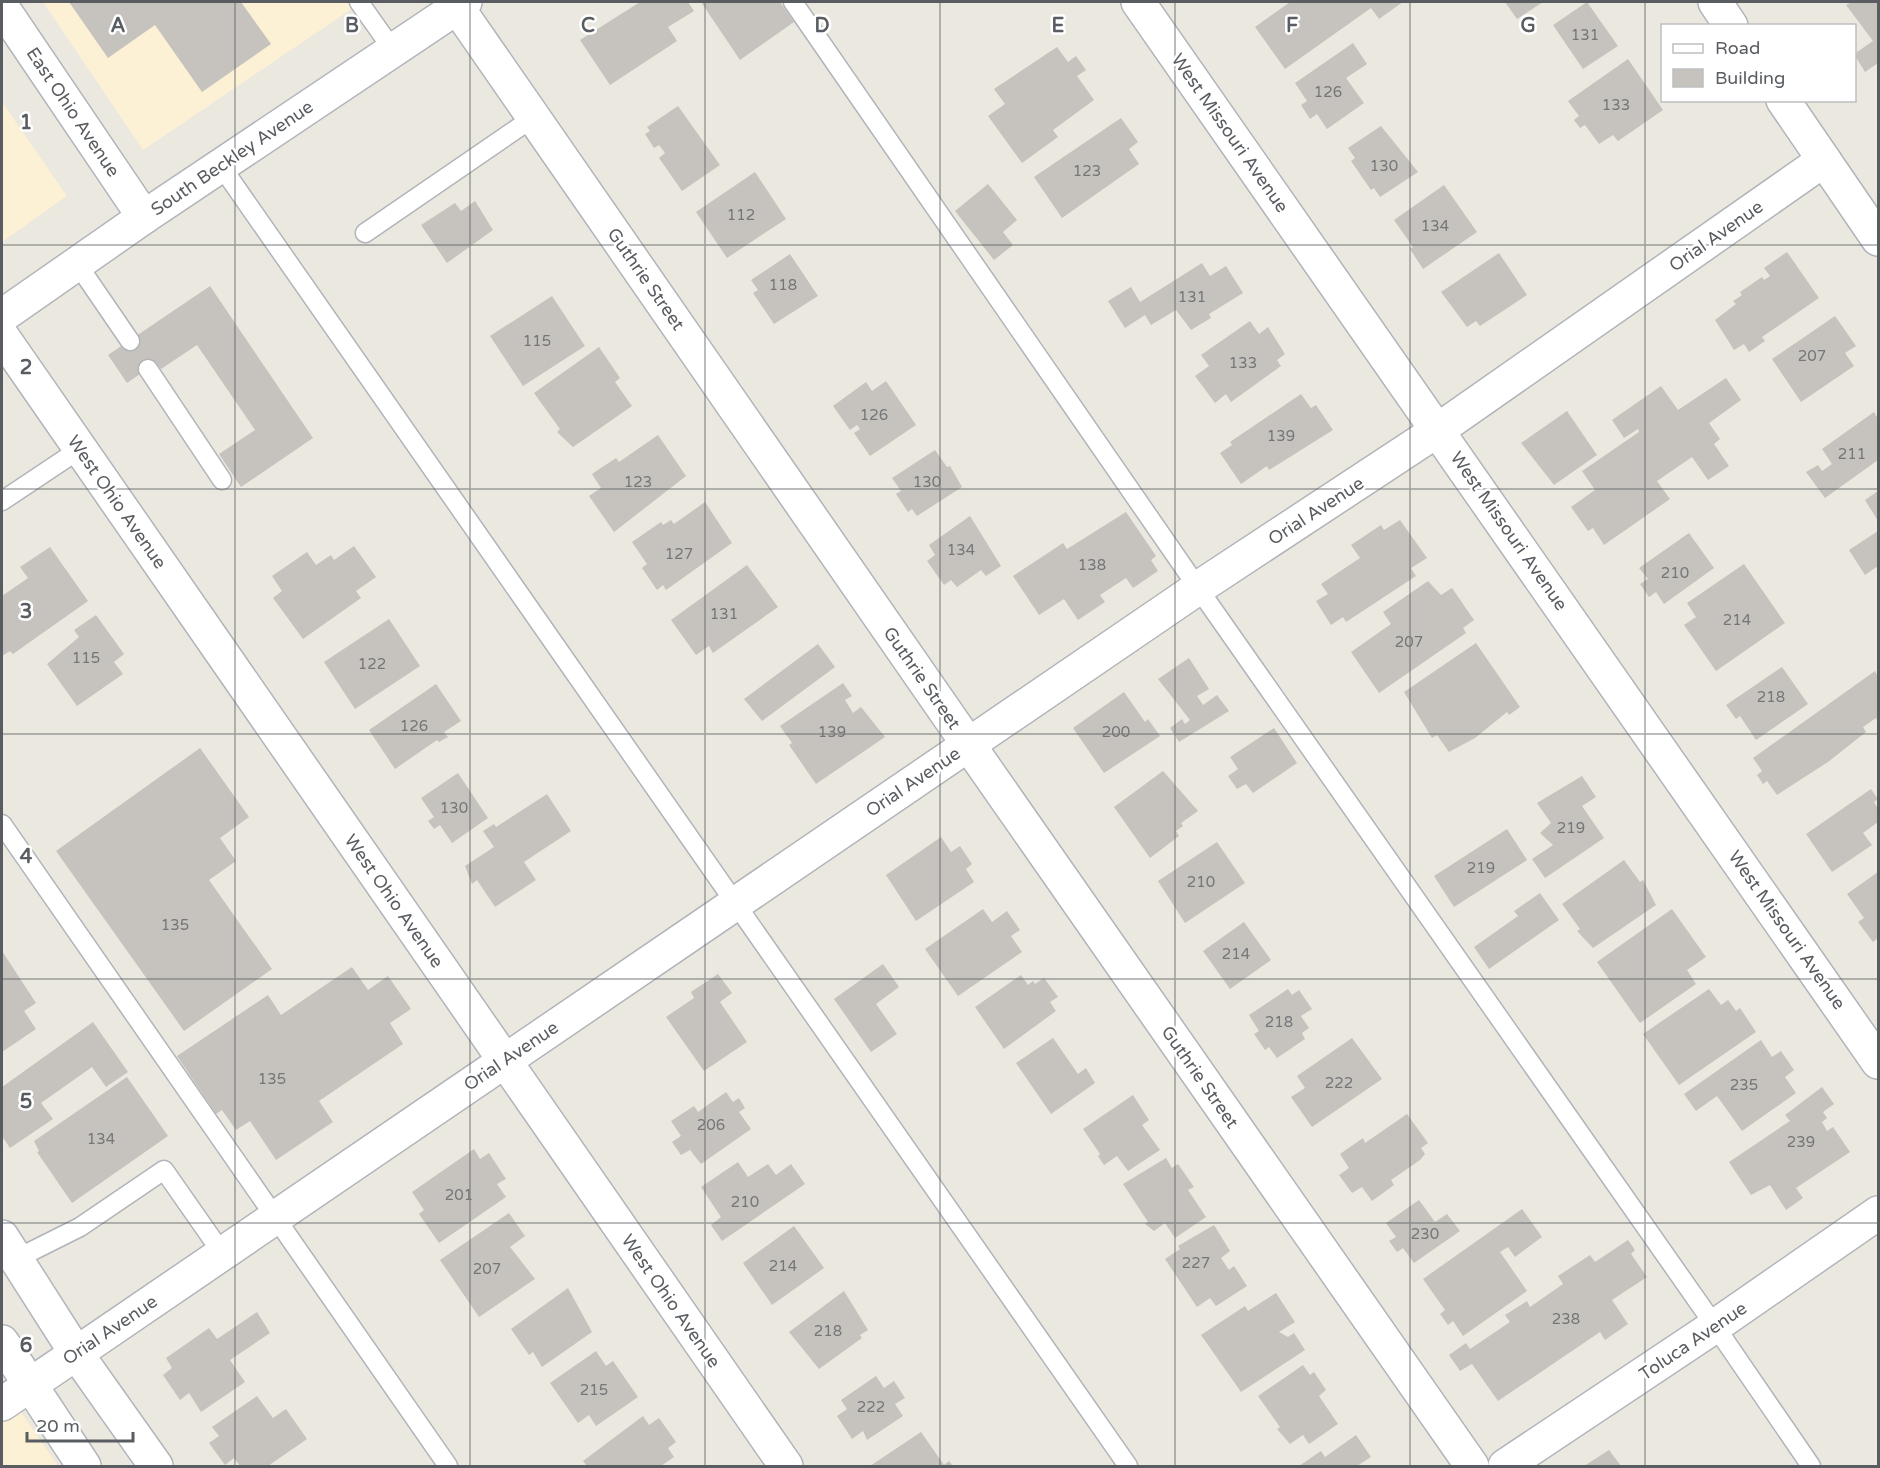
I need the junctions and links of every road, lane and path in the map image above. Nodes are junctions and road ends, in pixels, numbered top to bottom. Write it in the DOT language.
graph roads {
  1 [pos="359,2"];
  2 [pos="793,2"];
  3 [pos="1138,2"];
  4 [pos="1715,2"];
  5 [pos="461,4"];
  6 [pos="2,7"];
  7 [pos="1730,24"];
  8 [pos="393,50"];
  9 [pos="1784,102"];
  10 [pos="534,117"];
  11 [pos="1824,160"];
  12 [pos="221,166"];
  13 [pos="144,217"];
  14 [pos="365,233"];
  15 [pos="1878,239"];
  16 [pos="78,265"];
  17 [pos="2,316"];
  18 [pos="2,336"];
  19 [pos="130,341"];
  20 [pos="148,369"];
  21 [pos="1438,430"];
  22 [pos="80,449"];
  23 [pos="222,480"];
  24 [pos="2,501"];
  25 [pos="1198,588"];
  26 [pos="968,744"];
  27 [pos="2,824"];
  28 [pos="734,904"];
  29 [pos="505,1060"];
  30 [pos="1878,1062"];
  31 [pos="1878,1213"];
  32 [pos="276,1216"];
  33 [pos="9,1248"];
  34 [pos="222,1253"];
  35 [pos="1715,1326"];
  36 [pos="2,1342"];
  37 [pos="76,1353"];
  38 [pos="30,1385"];
  39 [pos="2,1404"];
  40 [pos="84,1467"];
  41 [pos="156,1467"];
  42 [pos="448,1467"];
  43 [pos="786,1467"];
  44 [pos="1128,1467"];
  45 [pos="1472,1467"];
  46 [pos="1505,1467"];
  47 [pos="1811,1467"];
  1 -- 8 [label="lane"];
  2 -- 25 [label="lane"];
  3 -- 21 [label="street, West Missouri Avenue"];
  4 -- 7 [label="street"];
  5 -- 8 [label="street, South Beckley Avenue"];
  5 -- 10 [label="street, Guthrie Street"];
  6 -- 13 [label="street, East Ohio Avenue"];
  8 -- 12 [label="street, South Beckley Avenue"];
  9 -- 11 [label="street"];
  10 -- 14 [label="lane"];
  10 -- 26 [label="street, Guthrie Street"];
  11 -- 15 [label="street"];
  11 -- 21 [label="street, Orial Avenue"];
  12 -- 13 [label="street, South Beckley Avenue"];
  12 -- 28 [label="lane"];
  13 -- 16 [label="street, South Beckley Avenue"];
  16 -- 17 [label="street, South Beckley Avenue"];
  16 -- 19 [label="lane"];
  18 -- 22 [label="street, West Ohio Avenue"];
  20 -- 23 [label="lane"];
  21 -- 25 [label="street, Orial Avenue"];
  21 -- 30 [label="street, West Missouri Avenue"];
  22 -- 24 [label="lane"];
  22 -- 29 [label="street, West Ohio Avenue"];
  25 -- 26 [label="street, Orial Avenue"];
  25 -- 35 [label="lane"];
  26 -- 28 [label="street, Orial Avenue"];
  26 -- 45 [label="street, Guthrie Street"];
  27 -- 32 [label="lane"];
  28 -- 29 [label="street, Orial Avenue"];
  28 -- 44 [label="lane"];
  29 -- 32 [label="street, Orial Avenue"];
  29 -- 43 [label="street, West Ohio Avenue"];
  31 -- 35 [label="street, Toluca Avenue"];
  32 -- 34 [label="street, Orial Avenue"];
  32 -- 42 [label="lane"];
  33 -- 34 [label="lane"];
  33 -- 37 [label="street"];
  34 -- 37 [label="street, Orial Avenue"];
  35 -- 46 [label="street, Toluca Avenue"];
  35 -- 47 [label="lane"];
  36 -- 38 [label="street"];
  37 -- 38 [label="street, Orial Avenue"];
  37 -- 41 [label="street"];
  38 -- 39 [label="street, Orial Avenue"];
  38 -- 40 [label="street"];
}
